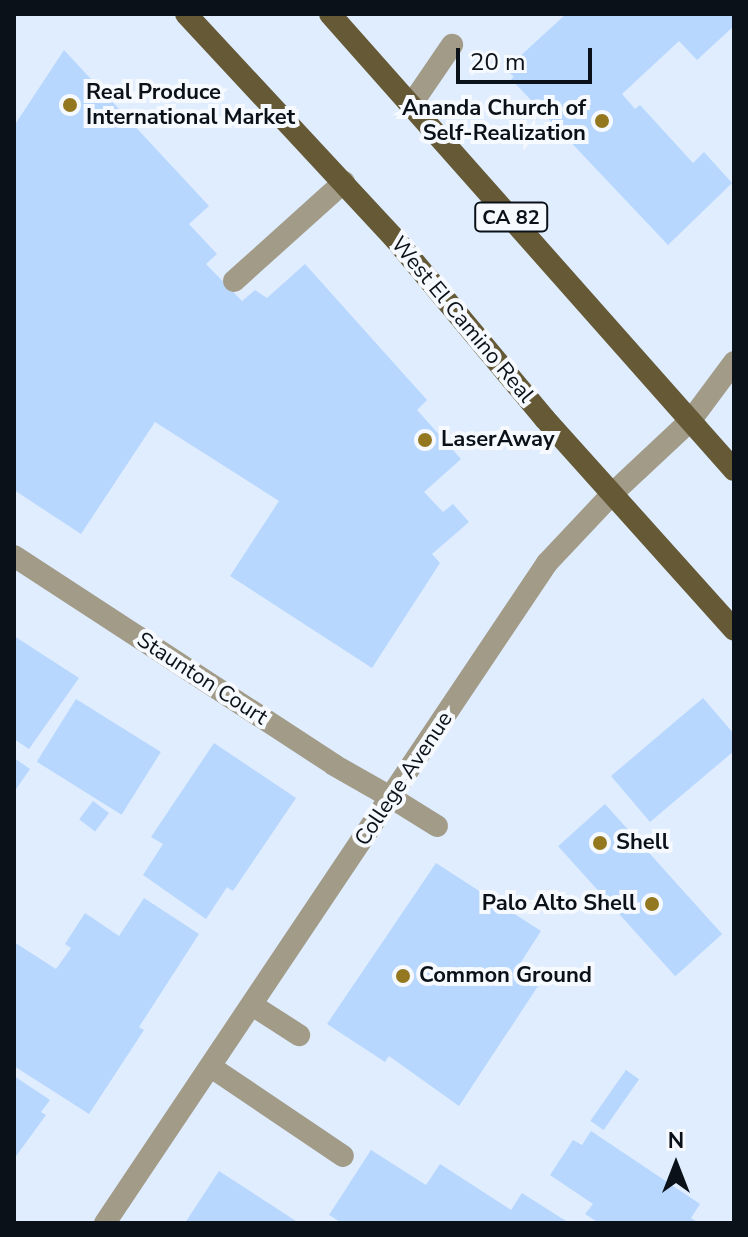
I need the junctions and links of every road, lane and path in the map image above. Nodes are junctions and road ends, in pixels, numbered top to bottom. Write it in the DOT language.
graph roads {
  1 [pos="186,14"];
  2 [pos="330,14"];
  3 [pos="452,45"];
  4 [pos="411,105"];
  5 [pos="344,182"];
  6 [pos="234,281"];
  7 [pos="734,362"];
  8 [pos="691,420"];
  9 [pos="734,470"];
  10 [pos="613,493"];
  11 [pos="14,556"];
  12 [pos="734,630"];
  13 [pos="392,798"];
  14 [pos="437,826"];
  15 [pos="252,1005"];
  16 [pos="299,1035"];
  17 [pos="211,1067"];
  18 [pos="343,1156"];
  19 [pos="105,1223"];
  1 -- 5 [label="main road, West El Camino Real"];
  2 -- 4 [label="main road, CA 82"];
  3 -- 4 [label="street"];
  4 -- 8 [label="main road, CA 82"];
  5 -- 6 [label="street"];
  5 -- 10 [label="main road, West El Camino Real"];
  7 -- 8 [label="street, College Avenue"];
  8 -- 9 [label="main road, CA 82"];
  8 -- 10 [label="street, College Avenue"];
  10 -- 12 [label="main road, West El Camino Real"];
  10 -- 13 [label="street, College Avenue"];
  11 -- 13 [label="street, Staunton Court"];
  13 -- 14 [label="street, Staunton Court"];
  13 -- 15 [label="street, College Avenue"];
  15 -- 16 [label="street"];
  15 -- 17 [label="street, College Avenue"];
  17 -- 18 [label="street"];
  17 -- 19 [label="street, College Avenue"];
}
